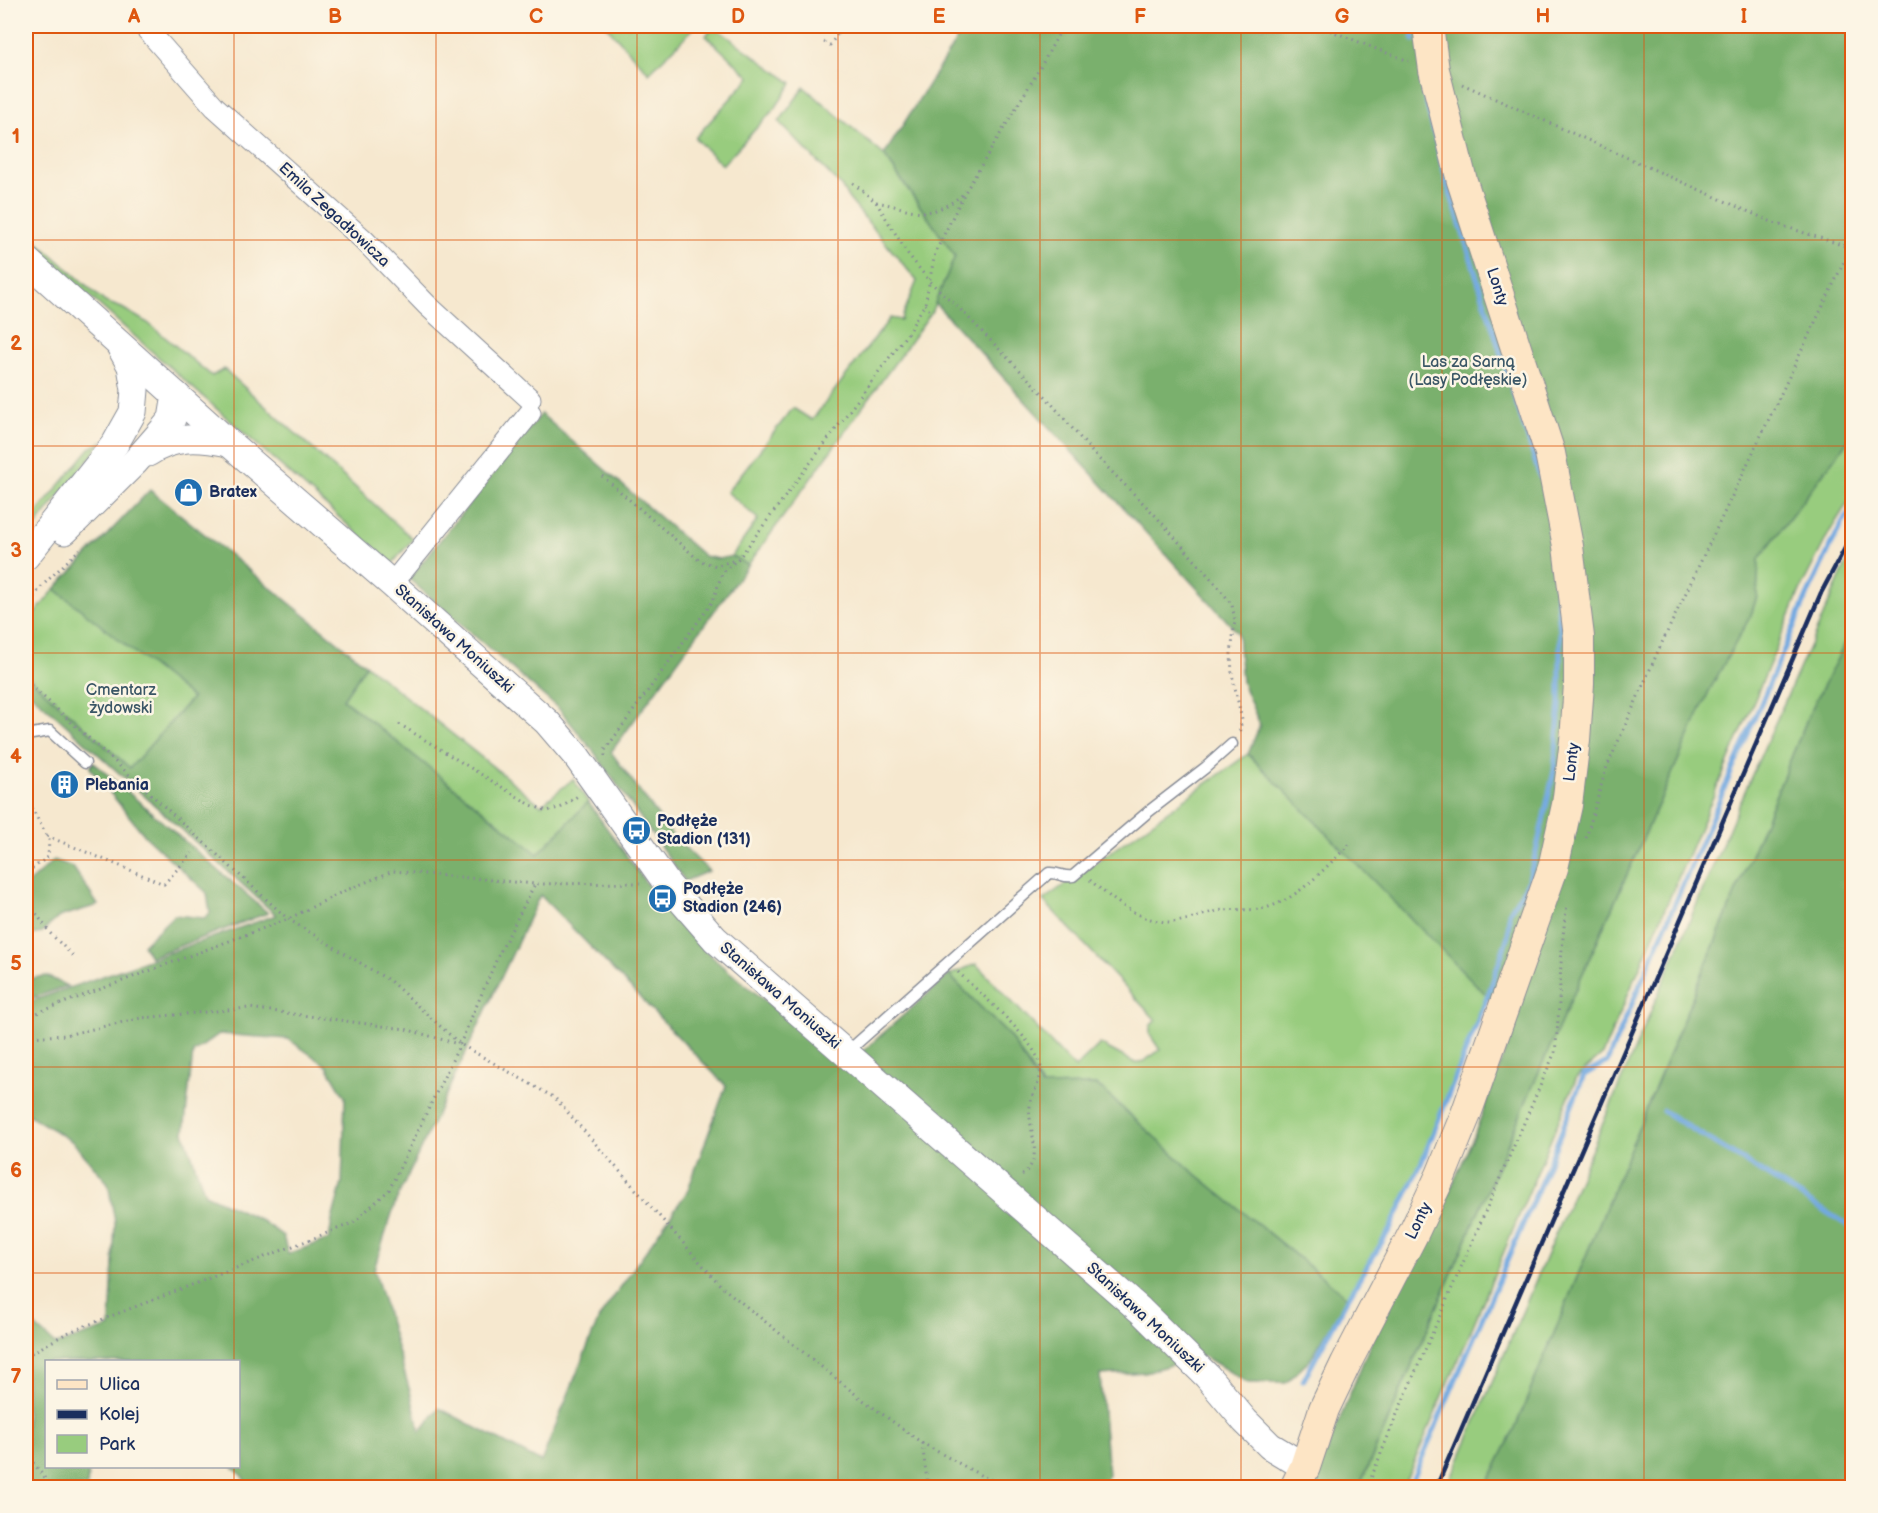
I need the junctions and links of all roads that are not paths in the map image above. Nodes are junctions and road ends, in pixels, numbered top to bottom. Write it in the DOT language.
graph roads {
  1 [pos="144,26"];
  2 [pos="1428,26"];
  3 [pos="26,260"];
  4 [pos="119,344"];
  5 [pos="176,395"];
  6 [pos="230,443"];
  7 [pos="125,453"];
  8 [pos="26,556"];
  9 [pos="26,570"];
  10 [pos="392,584"];
  11 [pos="26,735"];
  12 [pos="1232,744"];
  13 [pos="85,763"];
  14 [pos="845,1053"];
  15 [pos="1300,1477"];
  1 -- 10 [label="street, Emila Zegadłowicza"];
  2 -- 15 [label="main road, Lonty"];
  3 -- 4 [label="street, Stanisława Moniuszki"];
  4 -- 5 [label="street, Stanisława Moniuszki"];
  4 -- 7 [label="street"];
  5 -- 6 [label="street, Stanisława Moniuszki"];
  5 -- 7 [label="street"];
  6 -- 7 [label="street"];
  6 -- 10 [label="street, Stanisława Moniuszki"];
  7 -- 8 [label="street"];
  7 -- 9 [label="street"];
  10 -- 14 [label="street, Stanisława Moniuszki"];
  11 -- 13 [label="lane"];
  12 -- 14 [label="lane, Stanisława Moniuszki"];
  14 -- 15 [label="street, Stanisława Moniuszki"];
}
